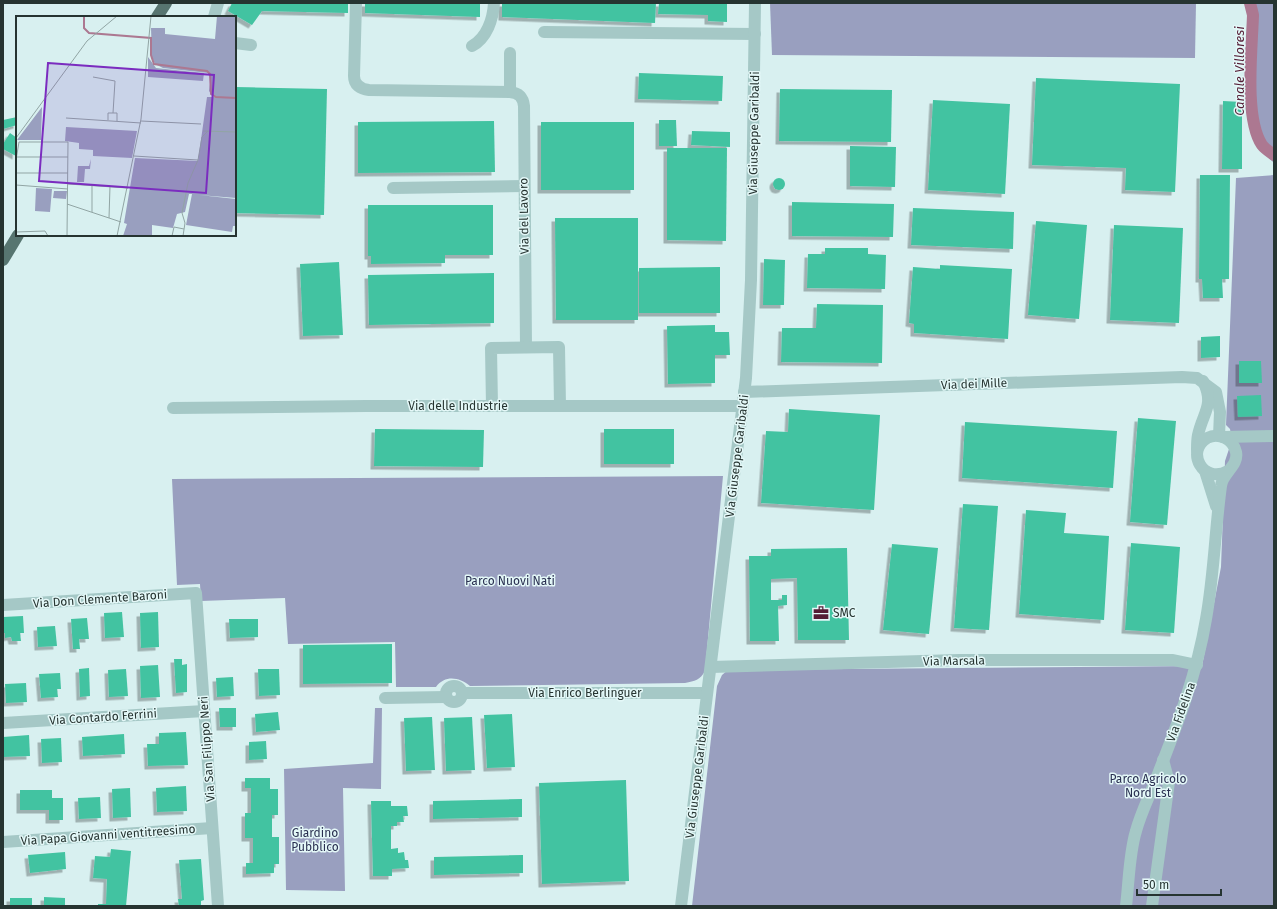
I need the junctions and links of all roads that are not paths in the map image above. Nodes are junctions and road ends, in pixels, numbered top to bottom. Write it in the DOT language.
graph roads {
  1 [pos="166,3"];
  2 [pos="218,3"];
  3 [pos="356,3"];
  4 [pos="494,3"];
  5 [pos="755,3"];
  6 [pos="158,16"];
  7 [pos="214,16"];
  8 [pos="544,32"];
  9 [pos="755,34"];
  10 [pos="236,43"];
  11 [pos="251,45"];
  12 [pos="472,46"];
  13 [pos="510,54"];
  14 [pos="510,92"];
  15 [pos="524,186"];
  16 [pos="393,188"];
  17 [pos="17,236"];
  18 [pos="3,260"];
  19 [pos="526,347"];
  20 [pos="1202,381"];
  21 [pos="744,392"];
  22 [pos="492,406"];
  23 [pos="560,406"];
  24 [pos="743,406"];
  25 [pos="173,408"];
  26 [pos="1221,436"];
  27 [pos="1262,436"];
  28 [pos="1274,436"];
  29 [pos="1197,458"];
  30 [pos="1236,459"];
  31 [pos="1205,471"];
  32 [pos="1228,471"];
  33 [pos="1217,513"];
  34 [pos="196,593"];
  35 [pos="3,605"];
  36 [pos="1198,665"];
  37 [pos="711,667"];
  38 [pos="707,692"];
  39 [pos="385,698"];
  40 [pos="204,711"];
  41 [pos="3,723"];
  42 [pos="1163,760"];
  43 [pos="212,828"];
  44 [pos="3,842"];
  45 [pos="218,906"];
  46 [pos="680,906"];
  47 [pos="1126,906"];
  48 [pos="1152,906"];
  1 -- 6 [label="main road"];
  2 -- 7 [label="street"];
  3 -- 14 [label="street"];
  4 -- 12 [label="street"];
  5 -- 9 [label="street, Via Giuseppe Garibaldi"];
  8 -- 9 [label="street"];
  9 -- 21 [label="street, Via Giuseppe Garibaldi"];
  10 -- 11 [label="street"];
  13 -- 14 [label="street"];
  14 -- 15 [label="street, Via del Lavoro"];
  15 -- 16 [label="street"];
  15 -- 19 [label="street, Via del Lavoro"];
  17 -- 18 [label="main road"];
  19 -- 22 [label="street"];
  19 -- 23 [label="street"];
  20 -- 21 [label="street, Via dei Mille"];
  20 -- 26 [label="street, Via dei Mille"];
  20 -- 29 [label="street"];
  21 -- 24 [label="street, Via Giuseppe Garibaldi"];
  22 -- 23 [label="street, Via delle Industrie"];
  22 -- 25 [label="street, Via delle Industrie"];
  23 -- 24 [label="street, Via delle Industrie"];
  24 -- 37 [label="street, Via Giuseppe Garibaldi"];
  26 -- 27 [label="street"];
  26 -- 29 [label="street"];
  26 -- 30 [label="street"];
  27 -- 28 [label="street"];
  27 -- 30 [label="street, Via Fidelina"];
  29 -- 31 [label="street, Via Fidelina"];
  30 -- 32 [label="street, Via Fidelina"];
  31 -- 32 [label="street"];
  31 -- 33 [label="street, Via Fidelina"];
  32 -- 33 [label="street, Via Fidelina"];
  33 -- 36 [label="street, Via Fidelina"];
  34 -- 35 [label="street, Via Don Clemente Baroni"];
  34 -- 40 [label="street, Via San Filippo Neri"];
  36 -- 37 [label="street, Via Marsala"];
  36 -- 42 [label="street, Via Fidelina"];
  37 -- 38 [label="street, Via Giuseppe Garibaldi"];
  38 -- 39 [label="street, Via Enrico Berlinguer"];
  38 -- 46 [label="street, Via Giuseppe Garibaldi"];
  40 -- 41 [label="street, Via Contardo Ferrini"];
  40 -- 43 [label="street, Via San Filippo Neri"];
  42 -- 47 [label="street, Via Fidelina"];
  42 -- 48 [label="street"];
  43 -- 44 [label="street, Via Papa Giovanni ventitreesimo"];
  43 -- 45 [label="street, Via San Filippo Neri"];
}
